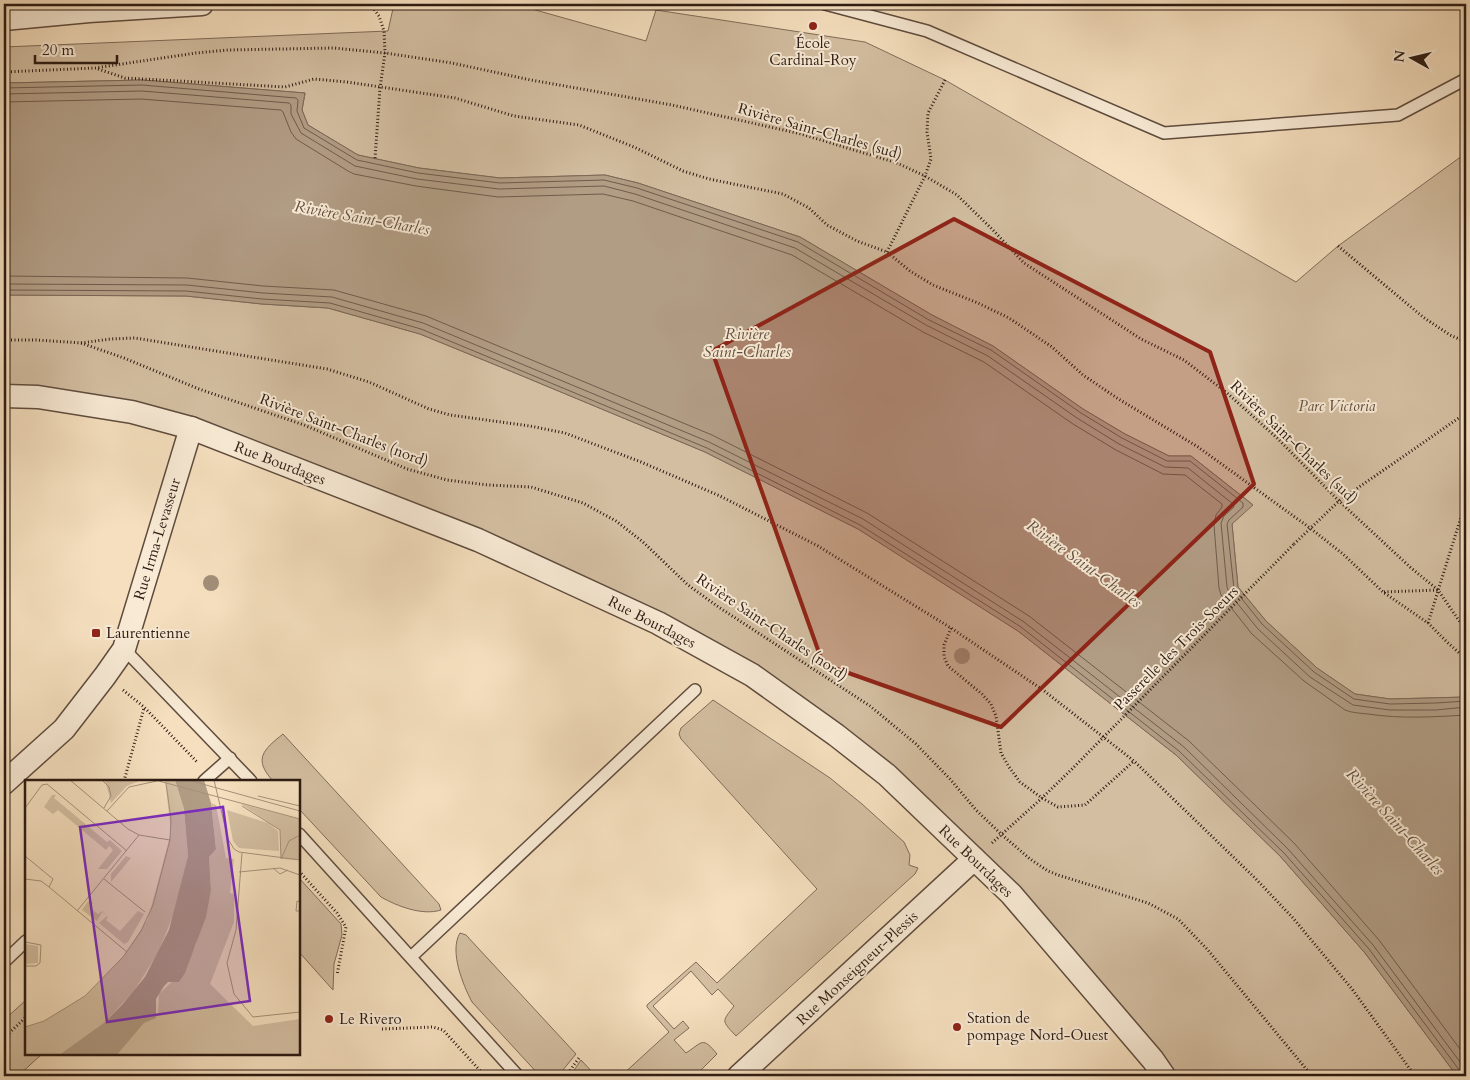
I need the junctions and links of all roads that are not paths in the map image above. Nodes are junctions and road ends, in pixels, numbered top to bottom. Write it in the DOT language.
graph roads {
  1 [pos="202,4"];
  2 [pos="824,4"];
  3 [pos="4,19"];
  4 [pos="1466,79"];
  5 [pos="4,396"];
  6 [pos="191,428"];
  7 [pos="124,649"];
  8 [pos="695,690"];
  9 [pos="230,758"];
  10 [pos="207,778"];
  11 [pos="250,780"];
  12 [pos="4,783"];
  13 [pos="300,835"];
  14 [pos="974,859"];
  15 [pos="25,942"];
  16 [pos="411,957"];
  17 [pos="4,962"];
  18 [pos="518,1076"];
  19 [pos="739,1076"];
  20 [pos="1164,1076"];
  1 -- 3 [label="street"];
  2 -- 4 [label="lane"];
  5 -- 6 [label="street, Rue Bourdages"];
  6 -- 7 [label="street, Rue Irma-Levasseur"];
  6 -- 14 [label="street, Rue Bourdages"];
  7 -- 9 [label="lane"];
  7 -- 12 [label="street, Rue Irma-Levasseur"];
  8 -- 16 [label="lane"];
  9 -- 10 [label="lane"];
  9 -- 11 [label="lane"];
  13 -- 16 [label="lane"];
  14 -- 19 [label="street, Rue Monseigneur-Plessis"];
  14 -- 20 [label="street, Rue Bourdages"];
  15 -- 17 [label="lane"];
  16 -- 18 [label="lane"];
}
